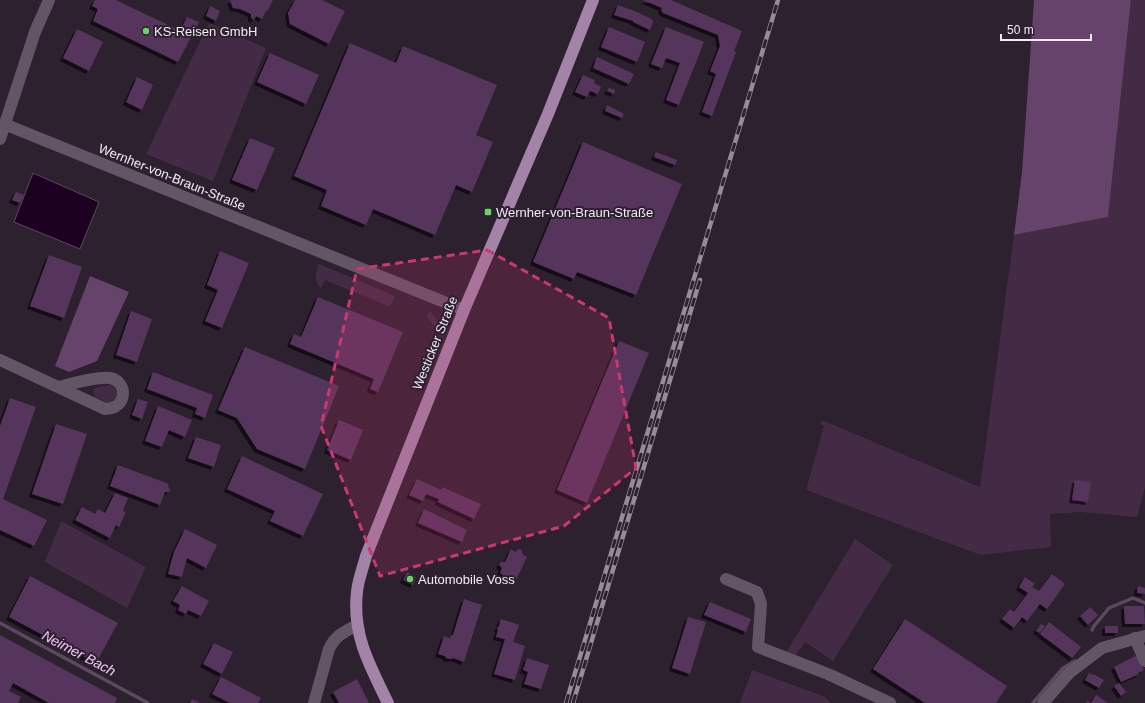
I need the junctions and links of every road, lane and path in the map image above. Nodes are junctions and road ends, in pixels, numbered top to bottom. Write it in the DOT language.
graph roads {
  1 [pos="49,0"];
  2 [pos="593,0"];
  3 [pos="4,124"];
  4 [pos="0,139"];
  5 [pos="464,310"];
  6 [pos="0,360"];
  7 [pos="58,386"];
  8 [pos="726,579"];
  9 [pos="357,625"];
  10 [pos="1140,637"];
  11 [pos="1145,661"];
  12 [pos="314,703"];
  13 [pos="388,703"];
  14 [pos="890,703"];
  15 [pos="1043,703"];
  1 -- 3 [label="street"];
  2 -- 5 [label="main road, Westicker Straße"];
  3 -- 4 [label="street"];
  3 -- 5 [label="street, Wernher-von-Braun-Straße"];
  5 -- 9 [label="main road, Westicker Straße"];
  6 -- 7 [label="street"];
  7 -- 7 [label="street"];
  8 -- 14 [label="street"];
  9 -- 12 [label="street"];
  9 -- 13 [label="main road, Westicker Straße"];
  10 -- 11 [label="street"];
  10 -- 15 [label="street"];
}
